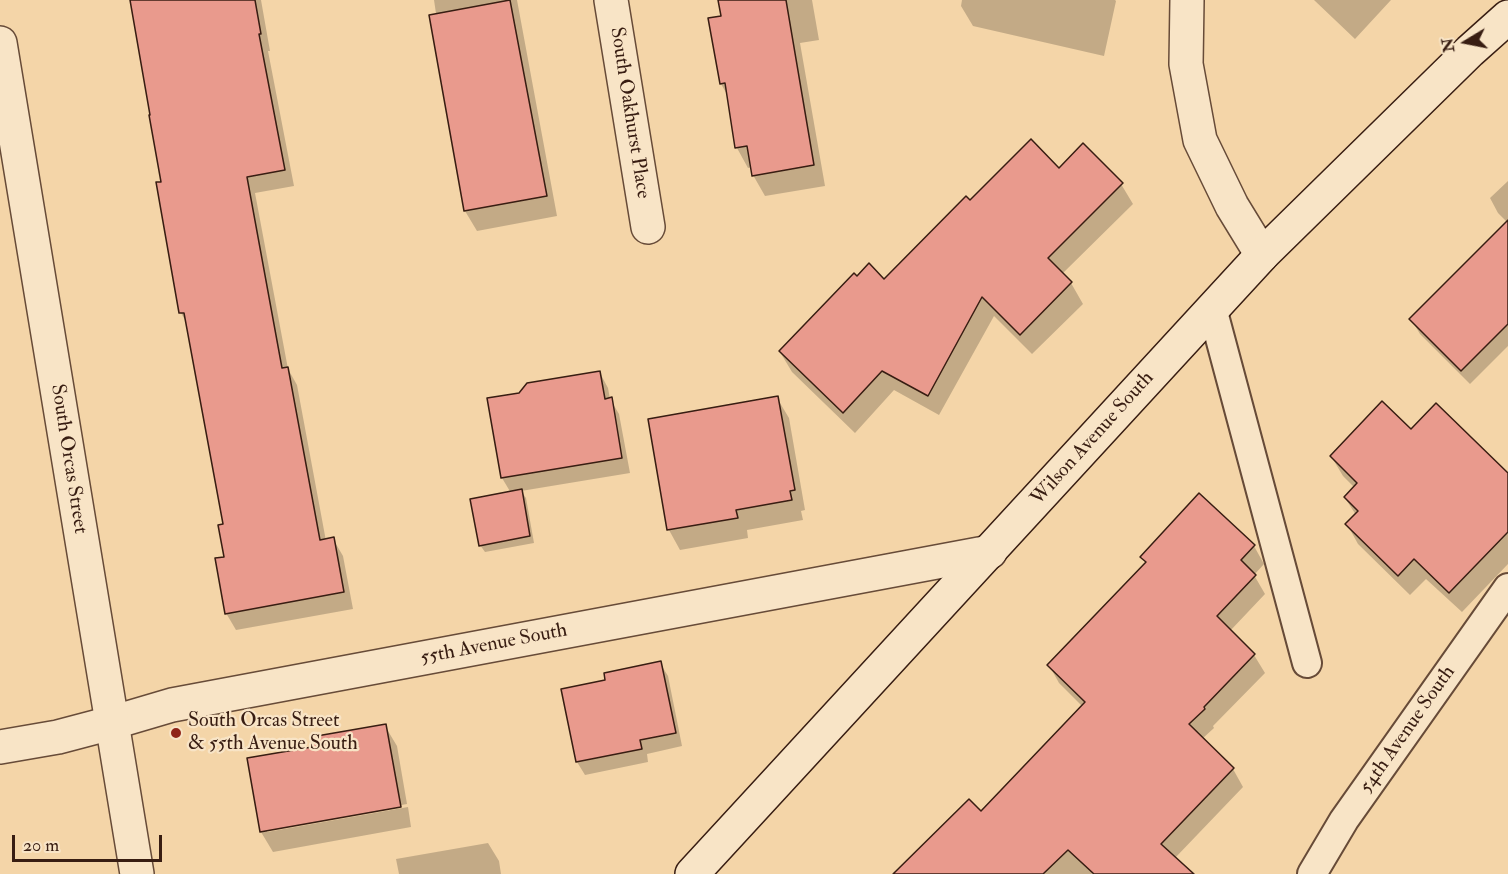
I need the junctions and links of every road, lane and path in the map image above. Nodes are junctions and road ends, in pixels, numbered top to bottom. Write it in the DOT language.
graph roads {
  1 [pos="611,0"];
  2 [pos="1187,0"];
  3 [pos="1508,17"];
  4 [pos="0,44"];
  5 [pos="648,227"];
  6 [pos="1262,255"];
  7 [pos="1212,308"];
  8 [pos="990,552"];
  9 [pos="1508,588"];
  10 [pos="1307,663"];
  11 [pos="111,723"];
  12 [pos="0,747"];
  13 [pos="137,874"];
  14 [pos="692,874"];
  15 [pos="1312,874"];
  1 -- 5 [label="street, South Oakhurst Place"];
  2 -- 6 [label="street"];
  3 -- 6 [label="street, Wilson Avenue South"];
  4 -- 11 [label="street, South Orcas Street"];
  6 -- 7 [label="street, Wilson Avenue South"];
  7 -- 8 [label="street, Wilson Avenue South"];
  7 -- 10 [label="lane"];
  8 -- 11 [label="street, 55th Avenue South"];
  8 -- 14 [label="street, Wilson Avenue South"];
  9 -- 15 [label="lane, 54th Avenue South"];
  11 -- 12 [label="street, 55th Avenue South"];
  11 -- 13 [label="street, South Orcas Street"];
}
